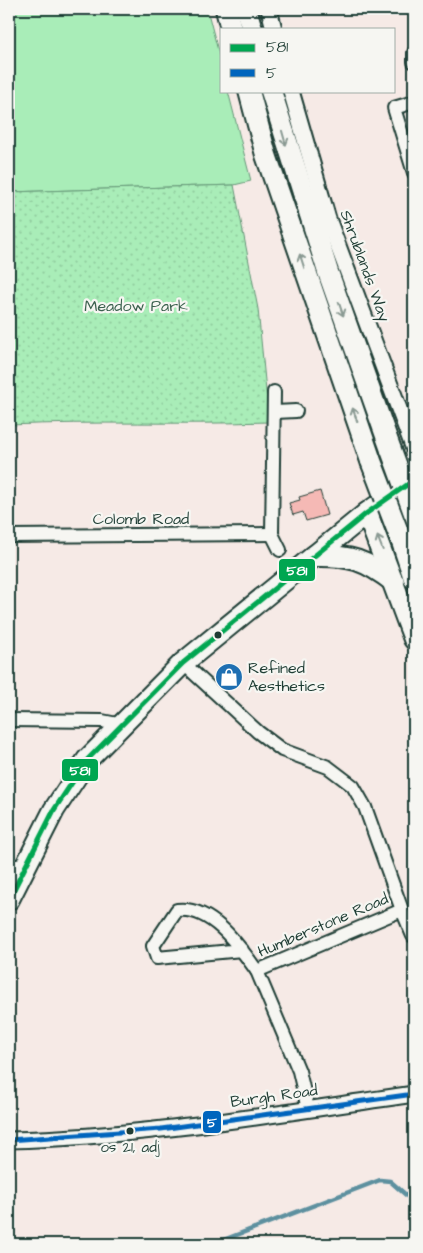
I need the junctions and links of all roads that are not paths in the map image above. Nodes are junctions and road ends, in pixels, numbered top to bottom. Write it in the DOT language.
graph roads {
  1 [pos="226,9"];
  2 [pos="246,9"];
  3 [pos="269,9"];
  4 [pos="231,28"];
  5 [pos="252,28"];
  6 [pos="274,28"];
  7 [pos="414,53"];
  8 [pos="414,62"];
  9 [pos="249,92"];
  10 [pos="271,92"];
  11 [pos="290,92"];
  12 [pos="414,102"];
  13 [pos="414,173"];
  14 [pos="274,392"];
  15 [pos="296,411"];
  16 [pos="275,412"];
  17 [pos="414,449"];
  18 [pos="414,480"];
  19 [pos="367,513"];
  20 [pos="414,513"];
  21 [pos="272,534"];
  22 [pos="9,536"];
  23 [pos="280,550"];
  24 [pos="314,556"];
  25 [pos="414,578"];
  26 [pos="394,582"];
  27 [pos="414,639"];
  28 [pos="183,663"];
  29 [pos="9,720"];
  30 [pos="122,725"];
  31 [pos="17,866"];
  32 [pos="9,899"];
  33 [pos="402,910"];
  34 [pos="413,936"];
  35 [pos="242,950"];
  36 [pos="257,971"];
  37 [pos="414,1094"];
  38 [pos="308,1109"];
  39 [pos="12,1140"];
  1 -- 4 [label="highway"];
  2 -- 5 [label="highway"];
  3 -- 6 [label="street"];
  7 -- 8 [label="street"];
  25 -- 9 [label="highway, one-way, bridge"];
  10 -- 20 [label="highway, one-way, bridge"];
  11 -- 17 [label="street, Shrublands Way"];
  12 -- 13 [label="street"];
  14 -- 16 [label="street"];
  15 -- 16 [label="street"];
  16 -- 21 [label="street"];
  18 -- 19 [label="highway"];
  19 -- 24 [label="highway"];
  26 -- 19 [label="highway, one-way"];
  21 -- 22 [label="street, Colomb Road"];
  21 -- 23 [label="street"];
  24 -- 26 [label="highway"];
  24 -- 28 [label="highway"];
  26 -- 27 [label="highway"];
  28 -- 30 [label="highway"];
  28 -- 33 [label="street, Humberstone Road"];
  29 -- 30 [label="street"];
  30 -- 31 [label="highway"];
  31 -- 32 [label="highway"];
  33 -- 34 [label="street, Humberstone Road"];
  33 -- 36 [label="street, Humberstone Road"];
  35 -- 35 [label="street, Humberstone Road"];
  35 -- 36 [label="street, Humberstone Road"];
  36 -- 38 [label="street, Humberstone Road"];
  37 -- 38 [label="street, Burgh Road"];
  38 -- 39 [label="street, Burgh Road"];
}
